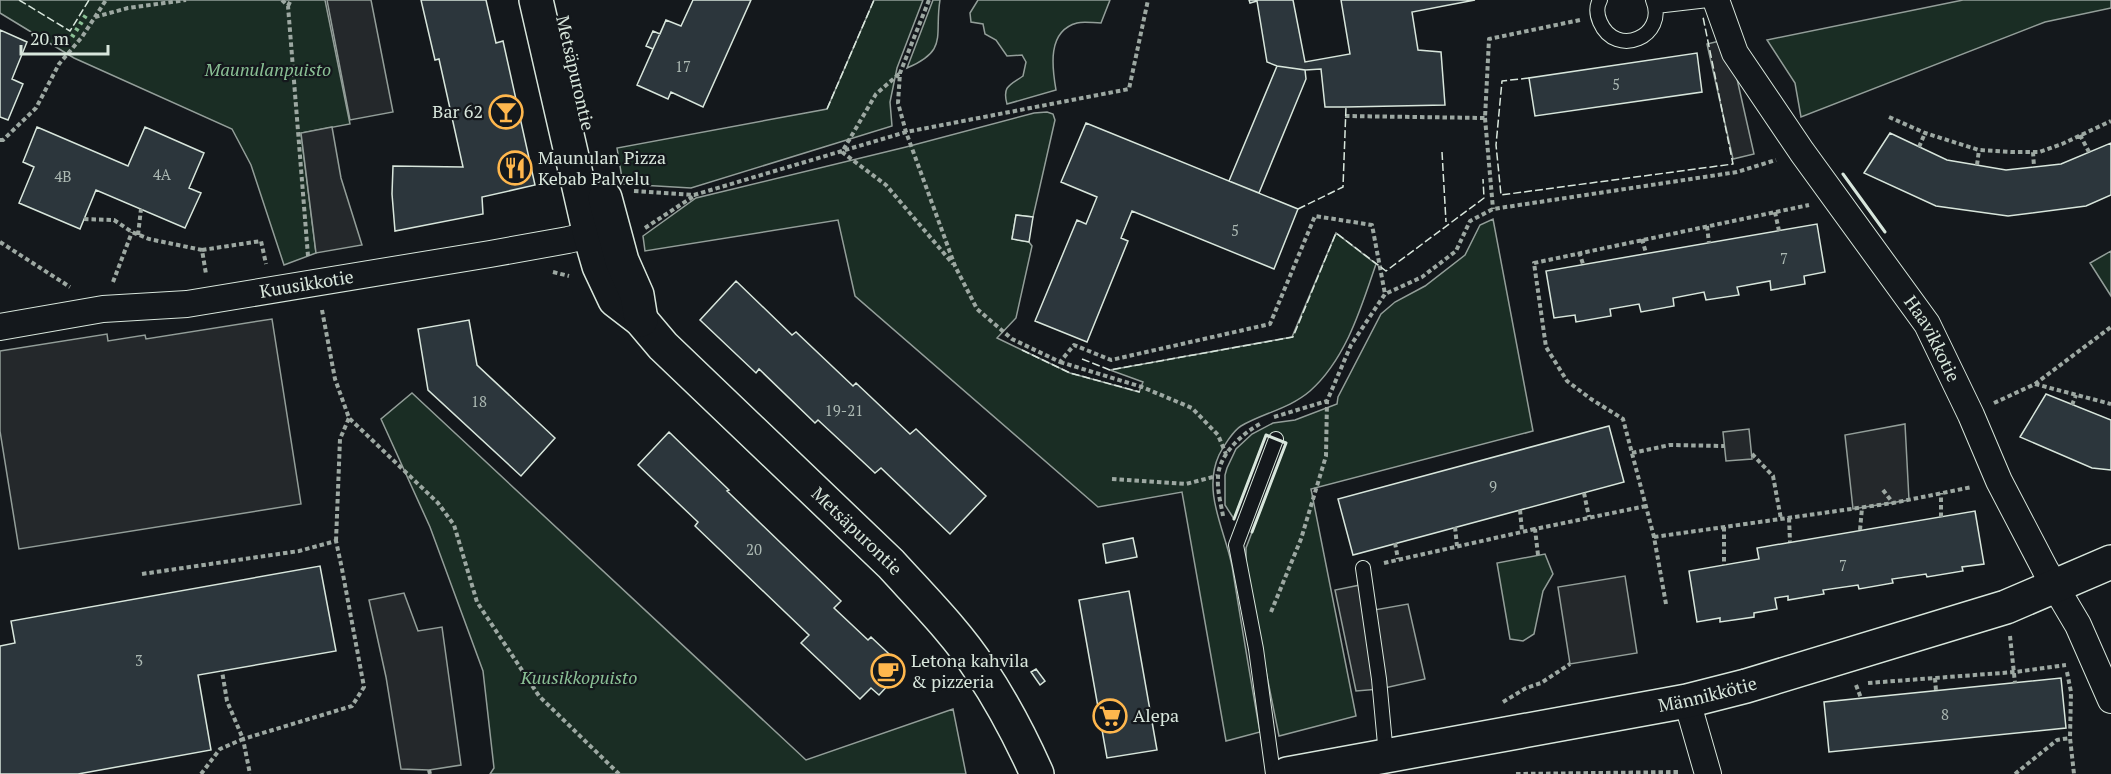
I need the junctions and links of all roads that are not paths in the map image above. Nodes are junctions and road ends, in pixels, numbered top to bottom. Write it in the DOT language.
graph roads {
  1 [pos="536,0"];
  2 [pos="558,0"];
  3 [pos="1600,0"];
  4 [pos="1708,0"];
  5 [pos="1716,0"];
  6 [pos="1655,3"];
  7 [pos="614,231"];
  8 [pos="0,327"];
  9 [pos="1276,439"];
  10 [pos="2111,562"];
  11 [pos="1363,568"];
  12 [pos="2054,586"];
  13 [pos="2111,700"];
  14 [pos="1687,701"];
  15 [pos="1386,755"];
  16 [pos="1707,771"];
  17 [pos="1037,774"];
  18 [pos="1273,774"];
  19 [pos="1287,774"];
  1 -- 7 [label="street, Metsäpurontie"];
  2 -- 7 [label="street, Metsäpurontie"];
  3 -- 6 [label="lane"];
  4 -- 6 [label="lane"];
  5 -- 12 [label="street, Haavikkotie"];
  7 -- 8 [label="street, Kuusikkotie"];
  7 -- 17 [label="street, Metsäpurontie"];
  9 -- 18 [label="lane"];
  10 -- 12 [label="street, Männikkötie"];
  11 -- 15 [label="lane"];
  12 -- 13 [label="street, Haavikkotie"];
  12 -- 14 [label="street, Männikkötie"];
  14 -- 15 [label="street, Männikkötie"];
  14 -- 16 [label="street"];
  15 -- 19 [label="street, Männikkötie"];
}
